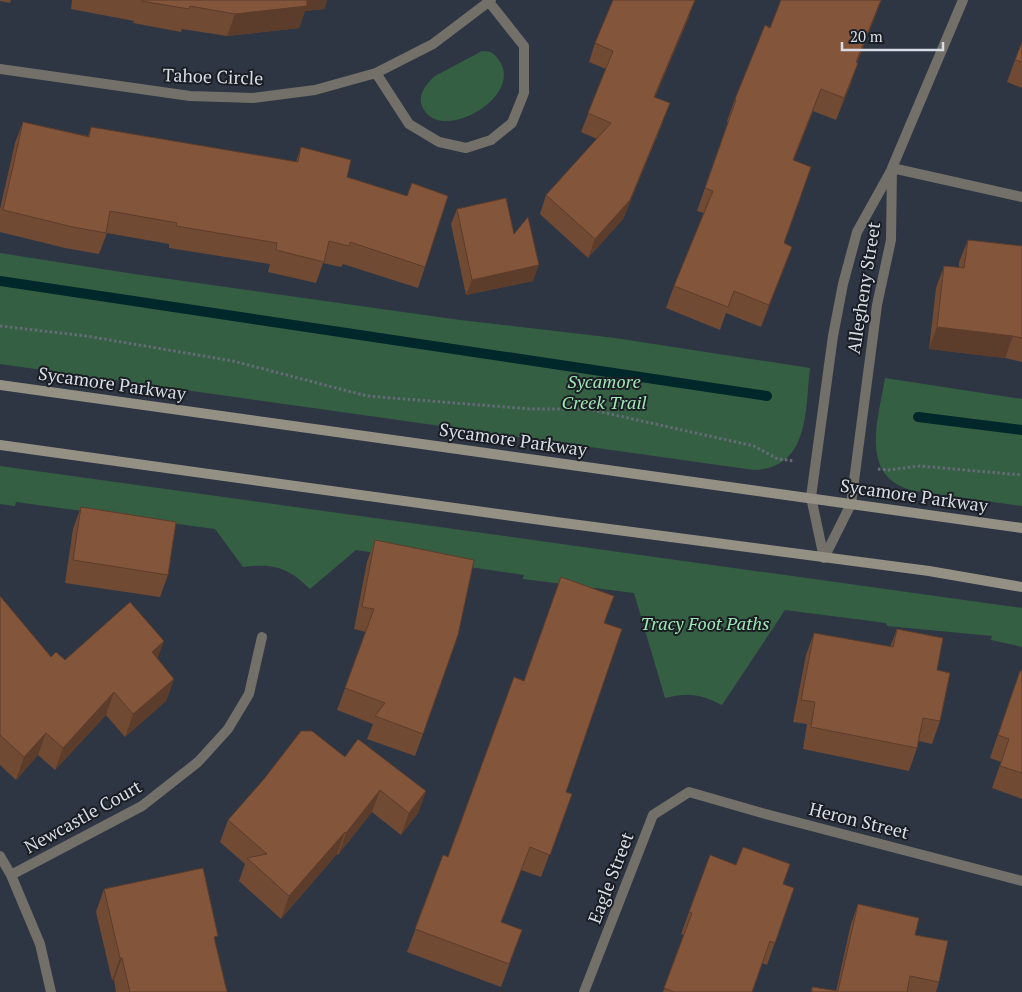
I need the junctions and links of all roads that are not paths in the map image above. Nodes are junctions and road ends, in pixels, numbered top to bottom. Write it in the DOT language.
graph roads {
  1 [pos="963,0"];
  2 [pos="490,1"];
  3 [pos="0,69"];
  4 [pos="376,73"];
  5 [pos="892,168"];
  6 [pos="1022,197"];
  7 [pos="0,385"];
  8 [pos="0,445"];
  9 [pos="811,497"];
  10 [pos="851,504"];
  11 [pos="1022,528"];
  12 [pos="824,558"];
  13 [pos="1022,587"];
  14 [pos="262,636"];
  15 [pos="688,792"];
  16 [pos="0,856"];
  17 [pos="11,875"];
  18 [pos="1022,881"];
  19 [pos="51,992"];
  20 [pos="584,992"];
  1 -- 5 [label="street, Allegheny Street"];
  2 -- 4 [label="street, Tahoe Circle"];
  2 -- 4 [label="street"];
  3 -- 4 [label="street, Tahoe Circle"];
  5 -- 6 [label="street"];
  5 -- 9 [label="street"];
  5 -- 10 [label="street, Allegheny Street"];
  7 -- 9 [label="main road, Sycamore Parkway"];
  8 -- 12 [label="main road"];
  9 -- 10 [label="main road, Sycamore Parkway"];
  9 -- 12 [label="street"];
  10 -- 11 [label="main road, Sycamore Parkway"];
  10 -- 12 [label="street, Allegheny Street"];
  12 -- 13 [label="main road"];
  14 -- 17 [label="street, Newcastle Court"];
  15 -- 18 [label="street, Heron Street"];
  15 -- 20 [label="street, Eagle Street"];
  16 -- 17 [label="street"];
  17 -- 19 [label="street"];
}
